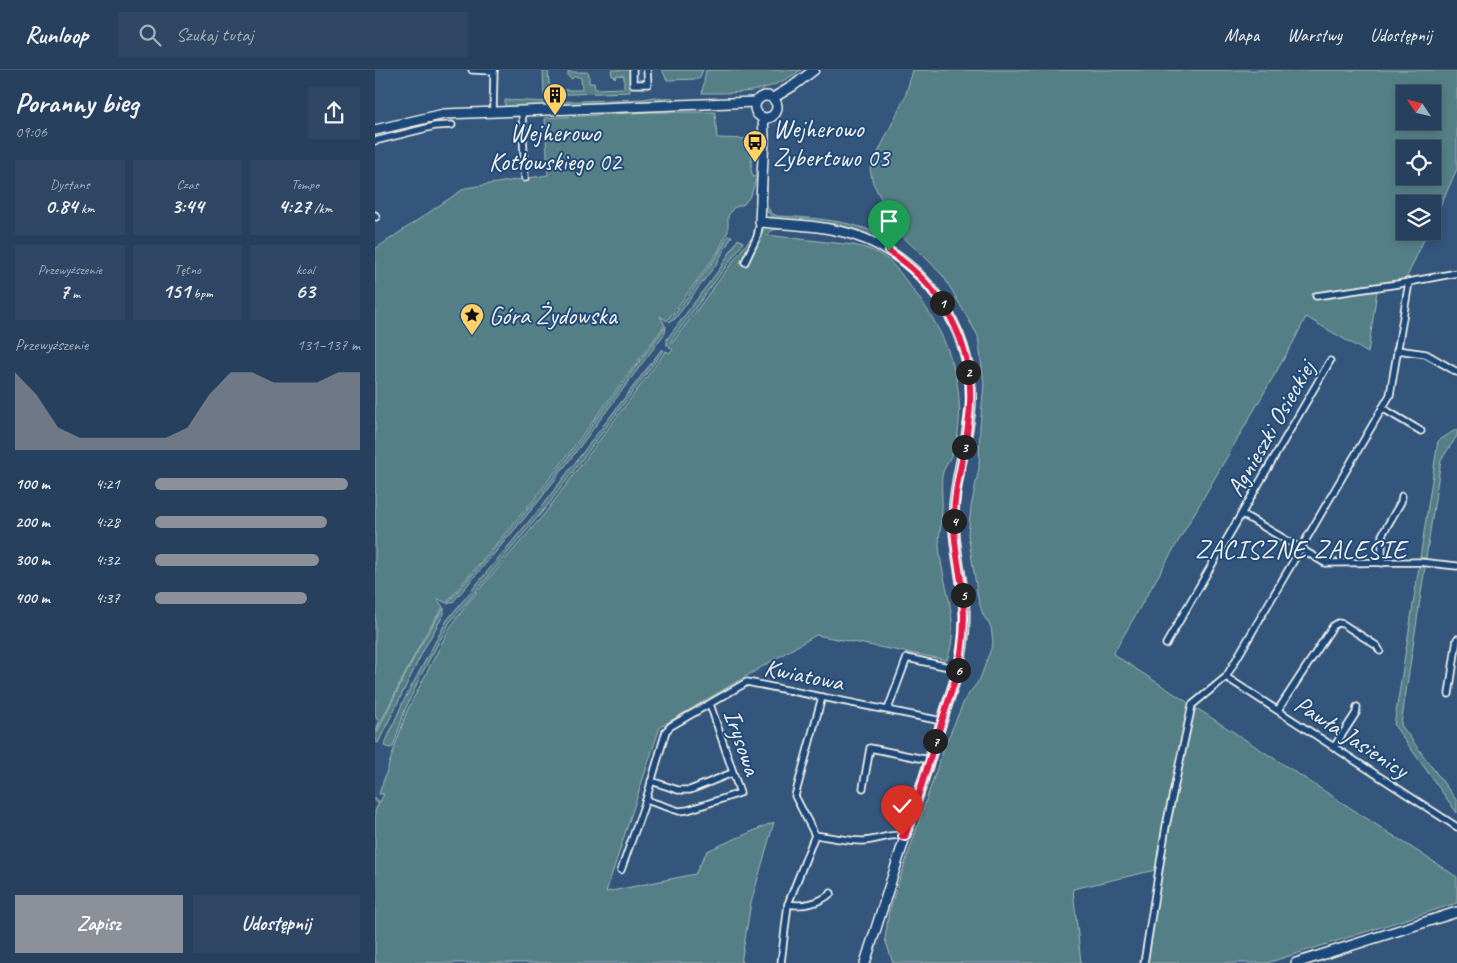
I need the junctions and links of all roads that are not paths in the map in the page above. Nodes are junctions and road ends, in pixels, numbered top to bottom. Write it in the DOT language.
graph roads {
  1 [pos="471,70"];
  2 [pos="633,70"];
  3 [pos="647,70"];
  4 [pos="814,70"];
  5 [pos="494,71"];
  6 [pos="775,100"];
  7 [pos="755,105"];
  8 [pos="522,110"];
  9 [pos="493,112"];
  10 [pos="766,118"];
  11 [pos="452,125"];
  12 [pos="375,130"];
  13 [pos="375,141"];
  14 [pos="525,178"];
  15 [pos="760,222"];
  16 [pos="745,262"];
  17 [pos="1457,273"];
  18 [pos="1409,282"];
  19 [pos="1316,296"];
  20 [pos="1397,350"];
  21 [pos="1330,361"];
  22 [pos="1457,372"];
  23 [pos="1382,408"];
  24 [pos="1421,431"];
  25 [pos="1402,496"];
  26 [pos="1242,514"];
  27 [pos="1301,549"];
  28 [pos="1382,563"];
  29 [pos="1457,566"];
  30 [pos="1457,638"];
  31 [pos="1166,644"];
  32 [pos="1380,651"];
  33 [pos="958,669"];
  34 [pos="1226,677"];
  35 [pos="1449,694"];
  36 [pos="822,698"];
  37 [pos="710,704"];
  38 [pos="1357,707"];
  39 [pos="887,709"];
  40 [pos="1278,710"];
  41 [pos="942,721"];
  42 [pos="1334,747"];
  43 [pos="929,760"];
  44 [pos="732,773"];
  45 [pos="651,781"];
  46 [pos="863,788"];
  47 [pos="646,800"];
  48 [pos="1457,827"];
  49 [pos="815,835"];
  50 [pos="905,837"];
  51 [pos="621,870"];
  52 [pos="831,894"];
  53 [pos="788,904"];
  54 [pos="1457,912"];
  55 [pos="781,963"];
  56 [pos="865,963"];
  57 [pos="1144,963"];
  58 [pos="1296,963"];
  1 -- 5 [label="street"];
  2 -- 3 [label="street"];
  4 -- 6 [label="street"];
  5 -- 9 [label="street"];
  6 -- 7 [label="street"];
  6 -- 10 [label="street"];
  7 -- 8 [label="street"];
  7 -- 10 [label="street"];
  8 -- 9 [label="street"];
  8 -- 14 [label="street"];
  9 -- 12 [label="street"];
  10 -- 15 [label="street"];
  11 -- 13 [label="street"];
  15 -- 16 [label="street"];
  15 -- 33 [label="street"];
  17 -- 18 [label="street"];
  18 -- 19 [label="street"];
  18 -- 20 [label="street"];
  20 -- 22 [label="street"];
  20 -- 23 [label="street"];
  21 -- 26 [label="street, Agnieszki Osieckiej"];
  23 -- 24 [label="street"];
  23 -- 27 [label="street"];
  25 -- 28 [label="street"];
  26 -- 27 [label="street"];
  26 -- 31 [label="street, Agnieszki Osieckiej"];
  27 -- 28 [label="street"];
  27 -- 34 [label="street"];
  28 -- 29 [label="street"];
  30 -- 35 [label="street"];
  32 -- 40 [label="street"];
  33 -- 39 [label="street"];
  33 -- 41 [label="street"];
  34 -- 40 [label="street, Pawła Jasienicy"];
  34 -- 57 [label="street"];
  36 -- 37 [label="street, Kwiatowa"];
  36 -- 39 [label="street, Kwiatowa"];
  36 -- 49 [label="street"];
  37 -- 44 [label="street, Irysowa"];
  37 -- 45 [label="street, Kwiatowa"];
  38 -- 42 [label="street"];
  39 -- 41 [label="street, Kwiatowa"];
  40 -- 42 [label="street, Pawła Jasienicy"];
  41 -- 43 [label="street"];
  42 -- 48 [label="street, Pawła Jasienicy"];
  43 -- 46 [label="street"];
  43 -- 50 [label="street"];
  44 -- 45 [label="street"];
  44 -- 47 [label="street, Irysowa"];
  45 -- 47 [label="street, Kwiatowa"];
  47 -- 51 [label="street, Kwiatowa"];
  49 -- 50 [label="street"];
  49 -- 53 [label="street"];
  50 -- 56 [label="street"];
  52 -- 53 [label="street"];
  53 -- 55 [label="street"];
  54 -- 58 [label="street"];
}
